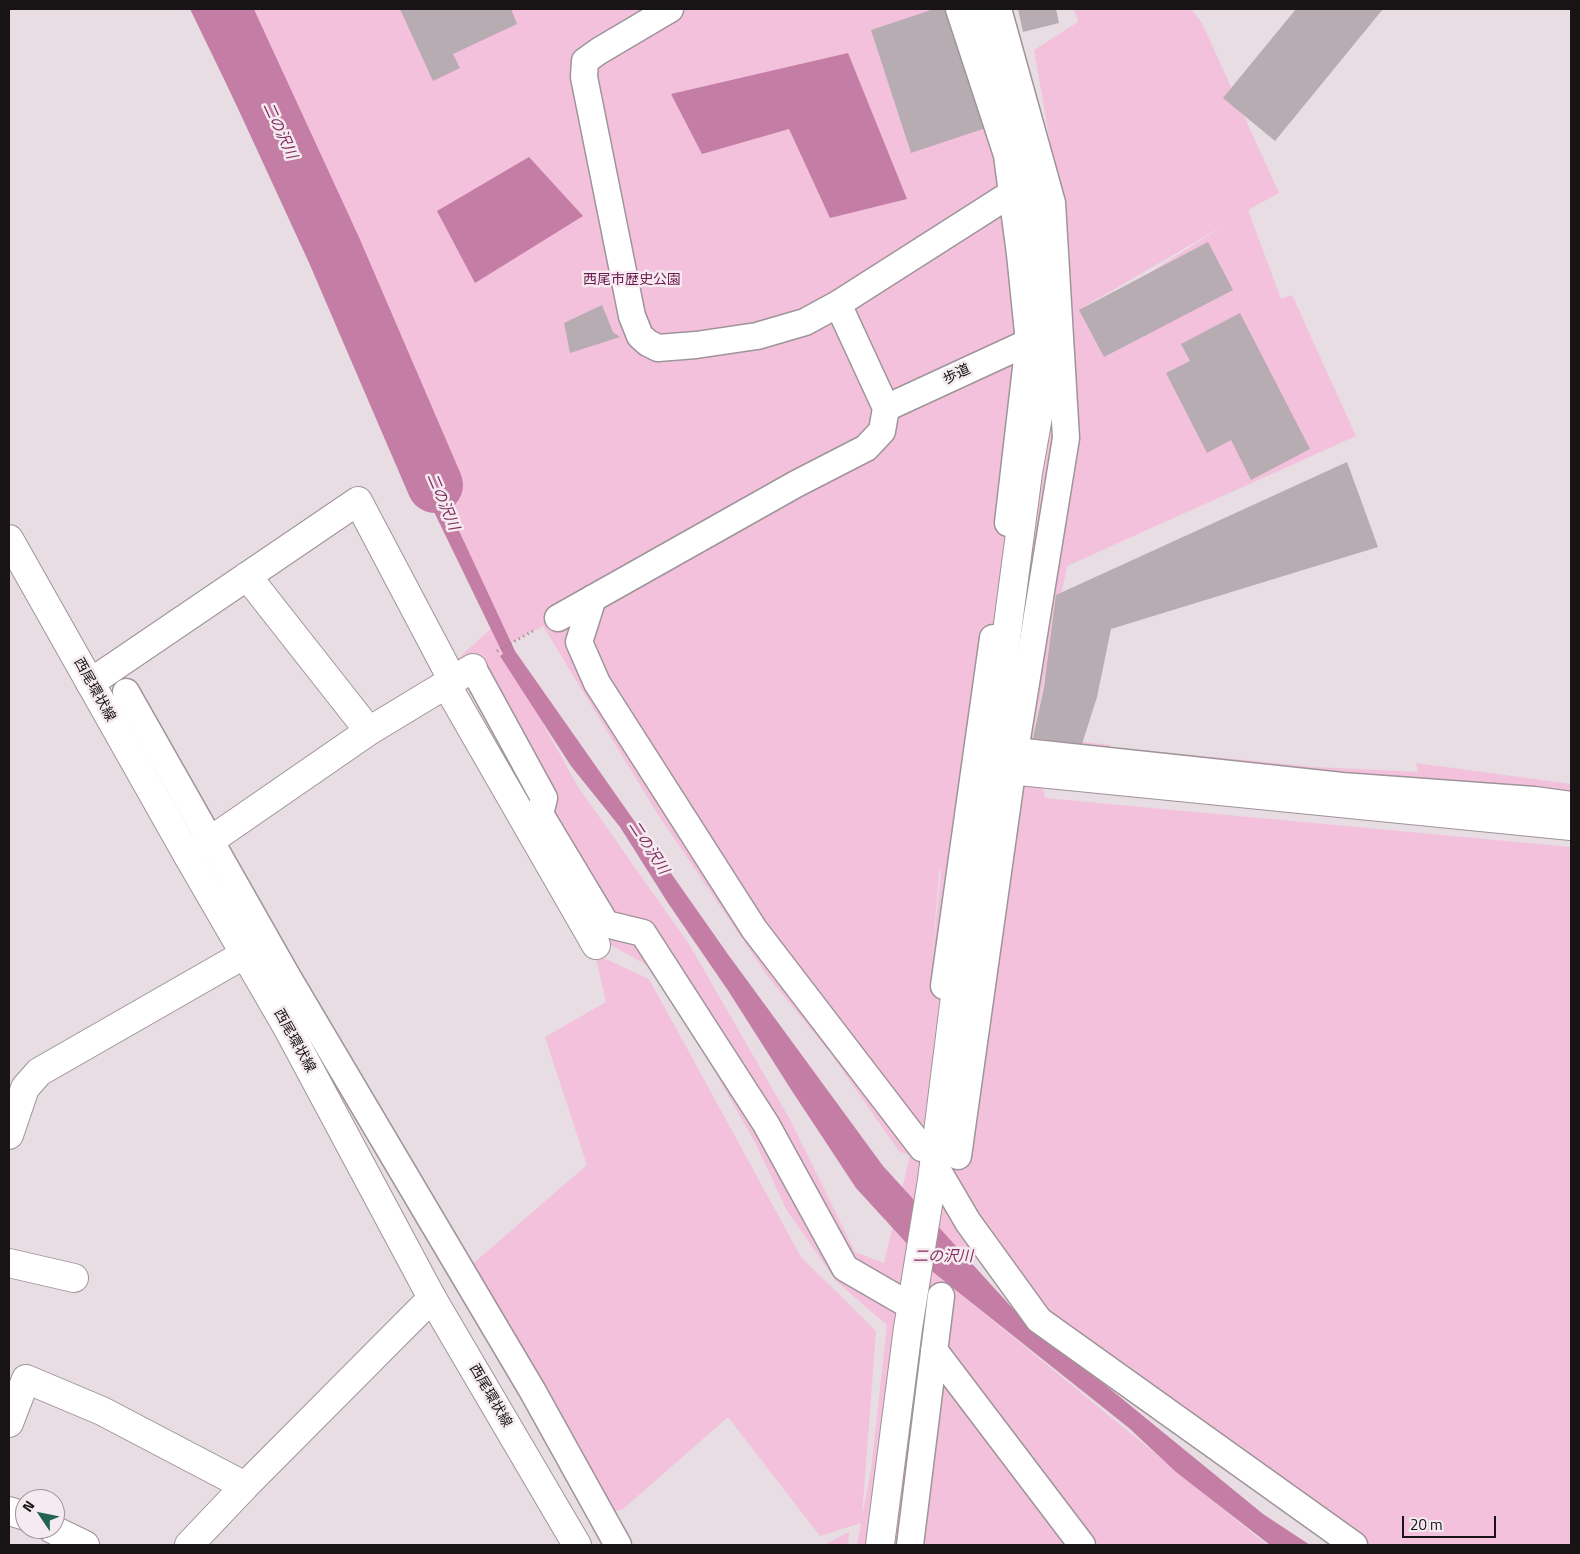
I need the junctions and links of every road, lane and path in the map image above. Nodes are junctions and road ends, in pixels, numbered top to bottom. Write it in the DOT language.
graph roads {
  1 [pos="670,9"];
  2 [pos="959,9"];
  3 [pos="980,9"];
  4 [pos="998,9"];
  5 [pos="1012,193"];
  6 [pos="838,304"];
  7 [pos="1029,342"];
  8 [pos="886,408"];
  9 [pos="9,539"];
  10 [pos="247,576"];
  11 [pos="593,598"];
  12 [pos="558,618"];
  13 [pos="458,678"];
  14 [pos="90,683"];
  15 [pos="126,692"];
  16 [pos="369,731"];
  17 [pos="1005,763"];
  18 [pos="1571,805"];
  19 [pos="1571,826"];
  20 [pos="210,841"];
  21 [pos="188,856"];
  22 [pos="596,945"];
  23 [pos="245,954"];
  24 [pos="929,1100"];
  25 [pos="9,1135"];
  26 [pos="936,1162"];
  27 [pos="9,1263"];
  28 [pos="74,1278"];
  29 [pos="941,1296"];
  30 [pos="432,1298"];
  31 [pos="902,1302"];
  32 [pos="903,1331"];
  33 [pos="934,1350"];
  34 [pos="9,1422"];
  35 [pos="245,1486"];
  36 [pos="65,1536"];
  37 [pos="84,1545"];
  38 [pos="189,1545"];
  39 [pos="578,1545"];
  40 [pos="618,1545"];
  41 [pos="867,1545"];
  42 [pos="880,1545"];
  43 [pos="910,1545"];
  44 [pos="1082,1545"];
  45 [pos="1354,1545"];
  1 -- 6 [label="street"];
  2 -- 5 [label="street"];
  3 -- 17 [label="street"];
  4 -- 17 [label="street"];
  5 -- 6 [label="street"];
  5 -- 7 [label="street"];
  6 -- 8 [label="street"];
  7 -- 8 [label="street, 歩道"];
  7 -- 24 [label="street"];
  8 -- 11 [label="street"];
  9 -- 14 [label="street, 西尾環状線"];
  10 -- 13 [label="street"];
  10 -- 14 [label="street"];
  10 -- 16 [label="street"];
  11 -- 12 [label="street"];
  11 -- 26 [label="street"];
  12 -- 13 [label="path"];
  13 -- 16 [label="street"];
  13 -- 22 [label="street"];
  13 -- 31 [label="street"];
  14 -- 21 [label="street, 西尾環状線"];
  15 -- 20 [label="street"];
  16 -- 20 [label="street"];
  17 -- 18 [label="street"];
  17 -- 19 [label="street"];
  17 -- 26 [label="street"];
  20 -- 21 [label="street"];
  20 -- 40 [label="street"];
  21 -- 23 [label="street, 西尾環状線"];
  23 -- 25 [label="street"];
  23 -- 30 [label="street, 西尾環状線"];
  26 -- 32 [label="street"];
  26 -- 45 [label="street"];
  27 -- 28 [label="street"];
  29 -- 33 [label="street"];
  30 -- 35 [label="street"];
  30 -- 39 [label="street, 西尾環状線"];
  32 -- 41 [label="street"];
  32 -- 42 [label="street"];
  33 -- 43 [label="street"];
  33 -- 44 [label="street"];
  34 -- 35 [label="street"];
  35 -- 38 [label="street"];
  36 -- 37 [label="street"];
}
